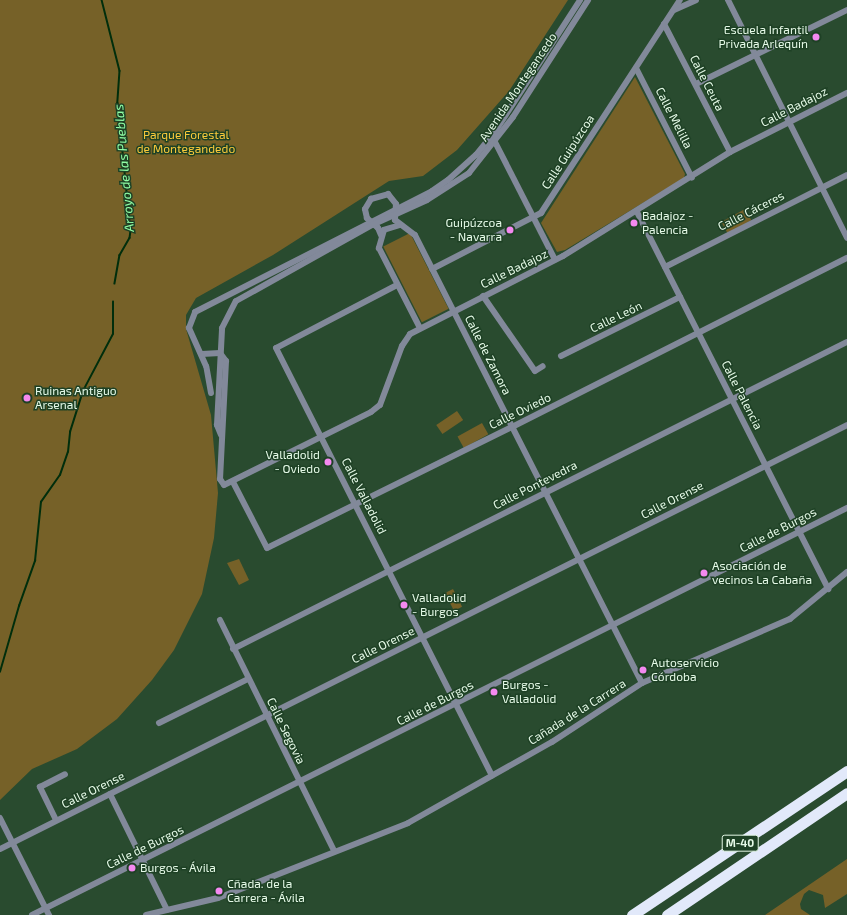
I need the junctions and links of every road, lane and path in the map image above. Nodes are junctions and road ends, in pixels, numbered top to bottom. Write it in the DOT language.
graph roads {
  1 [pos="580,0"];
  2 [pos="588,0"];
  3 [pos="680,0"];
  4 [pos="695,0"];
  5 [pos="728,0"];
  6 [pos="673,10"];
  7 [pos="847,10"];
  8 [pos="664,24"];
  9 [pos="755,55"];
  10 [pos="636,68"];
  11 [pos="696,84"];
  12 [pos="847,93"];
  13 [pos="788,121"];
  14 [pos="495,142"];
  15 [pos="730,152"];
  16 [pos="847,175"];
  17 [pos="692,178"];
  18 [pos="821,188"];
  19 [pos="397,207"];
  20 [pos="637,212"];
  21 [pos="395,214"];
  22 [pos="533,217"];
  23 [pos="370,223"];
  24 [pos="400,225"];
  25 [pos="381,235"];
  26 [pos="847,238"];
  27 [pos="847,258"];
  28 [pos="555,260"];
  29 [pos="665,267"];
  30 [pos="432,269"];
  31 [pos="397,285"];
  32 [pos="227,295"];
  33 [pos="483,296"];
  34 [pos="680,297"];
  35 [pos="232,308"];
  36 [pos="454,311"];
  37 [pos="420,328"];
  38 [pos="698,333"];
  39 [pos="847,342"];
  40 [pos="220,353"];
  41 [pos="202,354"];
  42 [pos="561,356"];
  43 [pos="543,366"];
  44 [pos="211,393"];
  45 [pos="732,399"];
  46 [pos="847,425"];
  47 [pos="512,427"];
  48 [pos="322,437"];
  49 [pos="765,466"];
  50 [pos="233,482"];
  51 [pos="222,485"];
  52 [pos="545,492"];
  53 [pos="356,505"];
  54 [pos="847,508"];
  55 [pos="798,532"];
  56 [pos="579,558"];
  57 [pos="390,571"];
  58 [pos="847,572"];
  59 [pos="828,589"];
  60 [pos="220,620"];
  61 [pos="613,625"];
  62 [pos="423,637"];
  63 [pos="234,649"];
  64 [pos="248,679"];
  65 [pos="642,683"];
  66 [pos="456,705"];
  67 [pos="266,715"];
  68 [pos="159,723"];
  69 [pos="847,771"];
  70 [pos="65,774"];
  71 [pos="492,776"];
  72 [pos="300,782"];
  73 [pos="847,793"];
  74 [pos="110,794"];
  75 [pos="0,818"];
  76 [pos="56,820"];
  77 [pos="13,842"];
  78 [pos="0,849"];
  79 [pos="334,851"];
  80 [pos="143,860"];
  81 [pos="46,908"];
  82 [pos="167,910"];
  83 [pos="32,915"];
  84 [pos="49,915"];
  85 [pos="146,915"];
  86 [pos="632,915"];
  87 [pos="667,915"];
  1 -- 19 [label="street, Avenida Montegancedo"];
  2 -- 14 [label="street, Avenida Montegancedo"];
  3 -- 6 [label="street, Calle Guipúzcoa"];
  4 -- 6 [label="street"];
  5 -- 9 [label="street"];
  6 -- 8 [label="street, Calle Guipúzcoa"];
  7 -- 9 [label="street"];
  8 -- 10 [label="street, Calle Guipúzcoa"];
  8 -- 11 [label="street, Calle Ceuta"];
  9 -- 11 [label="street"];
  9 -- 13 [label="street"];
  10 -- 17 [label="street, Calle Melilla"];
  10 -- 22 [label="street, Calle Guipúzcoa"];
  11 -- 15 [label="street, Calle Ceuta"];
  12 -- 13 [label="street, Calle Badajoz"];
  13 -- 15 [label="street, Calle Badajoz"];
  13 -- 18 [label="street"];
  14 -- 21 [label="street, Avenida Montegancedo"];
  14 -- 22 [label="street"];
  15 -- 17 [label="street, Calle Badajoz"];
  16 -- 18 [label="street, Calle Cáceres"];
  17 -- 20 [label="street, Calle Badajoz"];
  18 -- 26 [label="street"];
  18 -- 29 [label="street, Calle Cáceres"];
  19 -- 21 [label="street"];
  19 -- 23 [label="street, Avenida Montegancedo"];
  19 -- 23 [label="street"];
  20 -- 28 [label="street, Calle Badajoz"];
  20 -- 29 [label="street, Calle Palencia"];
  21 -- 23 [label="street, Avenida Montegancedo"];
  21 -- 24 [label="street, Calle de Zamora"];
  22 -- 28 [label="street"];
  22 -- 30 [label="street, Calle Guipúzcoa"];
  23 -- 25 [label="street"];
  23 -- 32 [label="street, Avenida Montegancedo"];
  23 -- 35 [label="street, Avenida Montegancedo"];
  24 -- 25 [label="street"];
  24 -- 30 [label="street, Calle de Zamora"];
  25 -- 31 [label="street"];
  27 -- 38 [label="street, Calle Oviedo"];
  28 -- 33 [label="street, Calle Badajoz"];
  29 -- 34 [label="street, Calle Palencia"];
  30 -- 36 [label="street, Calle de Zamora"];
  31 -- 37 [label="street"];
  31 -- 48 [label="street, Calle Valladolid"];
  32 -- 35 [label="street"];
  32 -- 41 [label="street, Avenida Montegancedo"];
  33 -- 36 [label="street, Calle Badajoz"];
  33 -- 43 [label="street"];
  34 -- 38 [label="street, Calle Palencia"];
  34 -- 42 [label="street, Calle León"];
  35 -- 40 [label="street, Avenida Montegancedo"];
  36 -- 37 [label="street, Calle Badajoz"];
  36 -- 47 [label="street, Calle de Zamora"];
  37 -- 48 [label="street, Calle Badajoz"];
  38 -- 45 [label="street, Calle Palencia"];
  38 -- 47 [label="street, Calle Oviedo"];
  39 -- 45 [label="street, Calle Pontevedra"];
  40 -- 41 [label="street"];
  40 -- 51 [label="street, Avenida Montegancedo"];
  41 -- 44 [label="street, Avenida Montegancedo"];
  45 -- 49 [label="street, Calle Palencia"];
  45 -- 52 [label="street, Calle Pontevedra"];
  46 -- 49 [label="street, Calle Orense"];
  47 -- 52 [label="street, Calle de Zamora"];
  47 -- 53 [label="street, Calle Oviedo"];
  48 -- 50 [label="street, Calle Badajoz"];
  48 -- 53 [label="street, Calle Valladolid"];
  49 -- 55 [label="street, Calle Palencia"];
  49 -- 56 [label="street, Calle Orense"];
  50 -- 51 [label="street, Calle Badajoz"];
  50 -- 53 [label="street, Calle Oviedo"];
  52 -- 56 [label="street, Calle de Zamora"];
  52 -- 57 [label="street, Calle Pontevedra"];
  53 -- 57 [label="street, Calle Valladolid"];
  54 -- 55 [label="street, Calle de Burgos"];
  55 -- 59 [label="street, Calle Palencia"];
  55 -- 61 [label="street, Calle de Burgos"];
  56 -- 61 [label="street, Calle de Zamora"];
  56 -- 62 [label="street, Calle Orense"];
  57 -- 62 [label="street, Calle Valladolid"];
  57 -- 63 [label="street, Calle Pontevedra"];
  58 -- 59 [label="street, Cañada de la Carrera"];
  59 -- 65 [label="street, Cañada de la Carrera"];
  60 -- 63 [label="street, Calle Segovia"];
  61 -- 65 [label="street, Calle de Zamora"];
  61 -- 66 [label="street, Calle de Burgos"];
  62 -- 66 [label="street, Calle Valladolid"];
  62 -- 67 [label="street, Calle Orense"];
  63 -- 64 [label="street, Calle Segovia"];
  64 -- 67 [label="street, Calle Segovia"];
  64 -- 68 [label="street"];
  65 -- 71 [label="street, Cañada de la Carrera"];
  66 -- 71 [label="street, Calle Valladolid"];
  66 -- 72 [label="street, Calle de Burgos"];
  67 -- 72 [label="street, Calle Segovia"];
  67 -- 74 [label="street, Calle Orense"];
  69 -- 86 [label="highway, M-40"];
  70 -- 76 [label="street, Calle Orense"];
  71 -- 79 [label="street, Cañada de la Carrera"];
  72 -- 79 [label="street, Calle Segovia"];
  72 -- 80 [label="street, Calle de Burgos"];
  73 -- 87 [label="highway, M-40"];
  74 -- 76 [label="street, Calle Orense"];
  74 -- 80 [label="street"];
  75 -- 77 [label="street"];
  76 -- 77 [label="street, Calle Orense"];
  77 -- 78 [label="street, Calle Orense"];
  77 -- 81 [label="street"];
  79 -- 82 [label="street, Cañada de la Carrera"];
  80 -- 81 [label="street, Calle de Burgos"];
  80 -- 82 [label="street"];
  81 -- 83 [label="street, Calle de Burgos"];
  81 -- 84 [label="street"];
  82 -- 85 [label="street, Cañada de la Carrera"];
}
